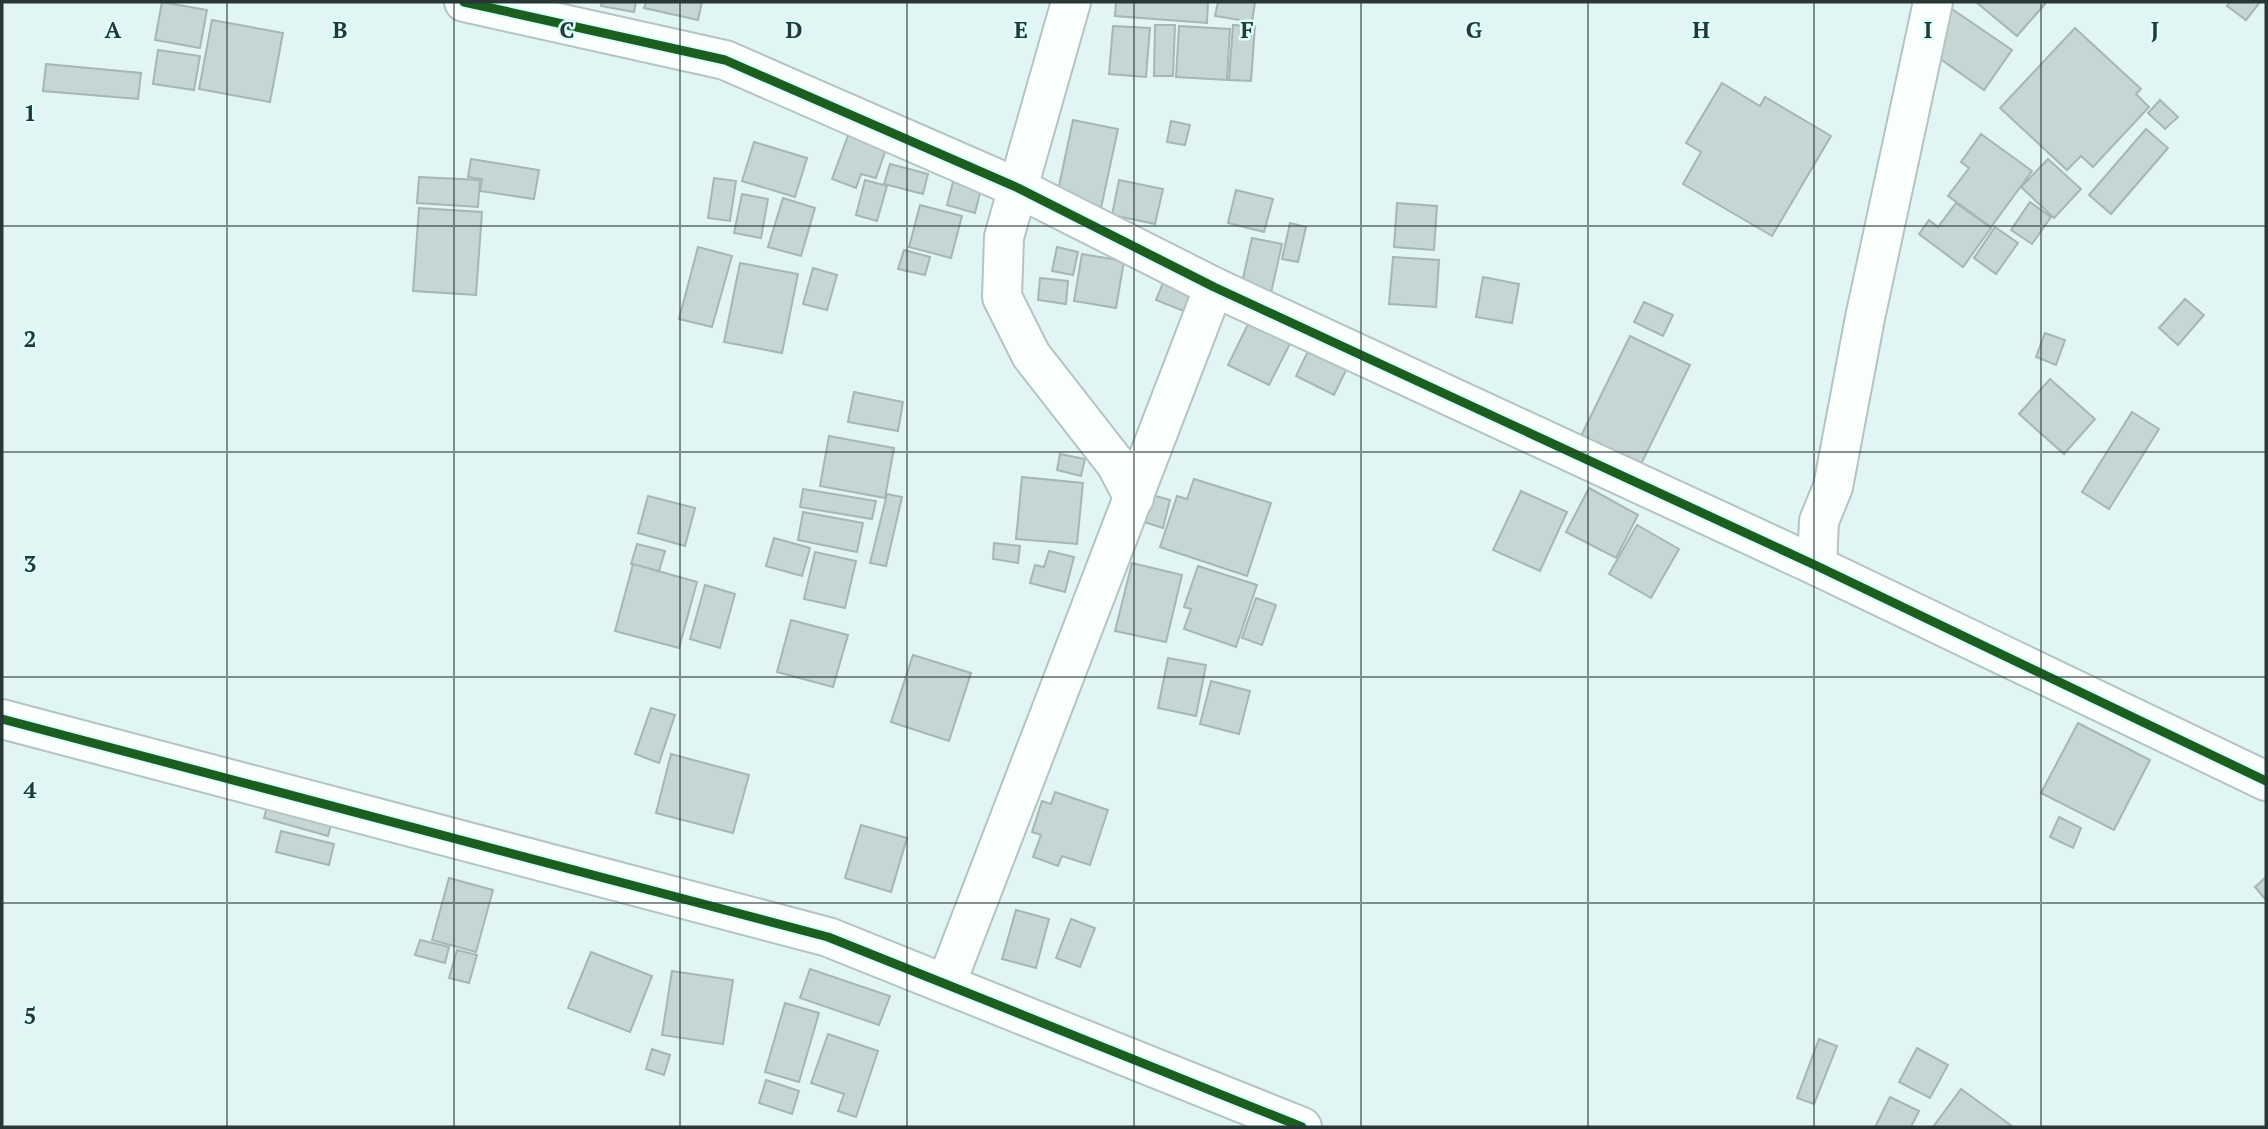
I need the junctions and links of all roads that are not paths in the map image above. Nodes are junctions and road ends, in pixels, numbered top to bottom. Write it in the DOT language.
graph roads {
  1 [pos="464,2"];
  2 [pos="1071,2"];
  3 [pos="1933,2"];
  4 [pos="1018,188"];
  5 [pos="1214,287"];
  6 [pos="1134,498"];
  7 [pos="1817,566"];
  8 [pos="2,719"];
  9 [pos="2266,780"];
  10 [pos="946,984"];
  11 [pos="1302,1127"];
  1 -- 4 [label="street"];
  2 -- 4 [label="street"];
  3 -- 7 [label="street"];
  4 -- 5 [label="street"];
  4 -- 6 [label="street"];
  5 -- 6 [label="street"];
  5 -- 7 [label="street"];
  6 -- 10 [label="street"];
  7 -- 9 [label="street"];
  8 -- 10 [label="street"];
  10 -- 11 [label="street"];
}
